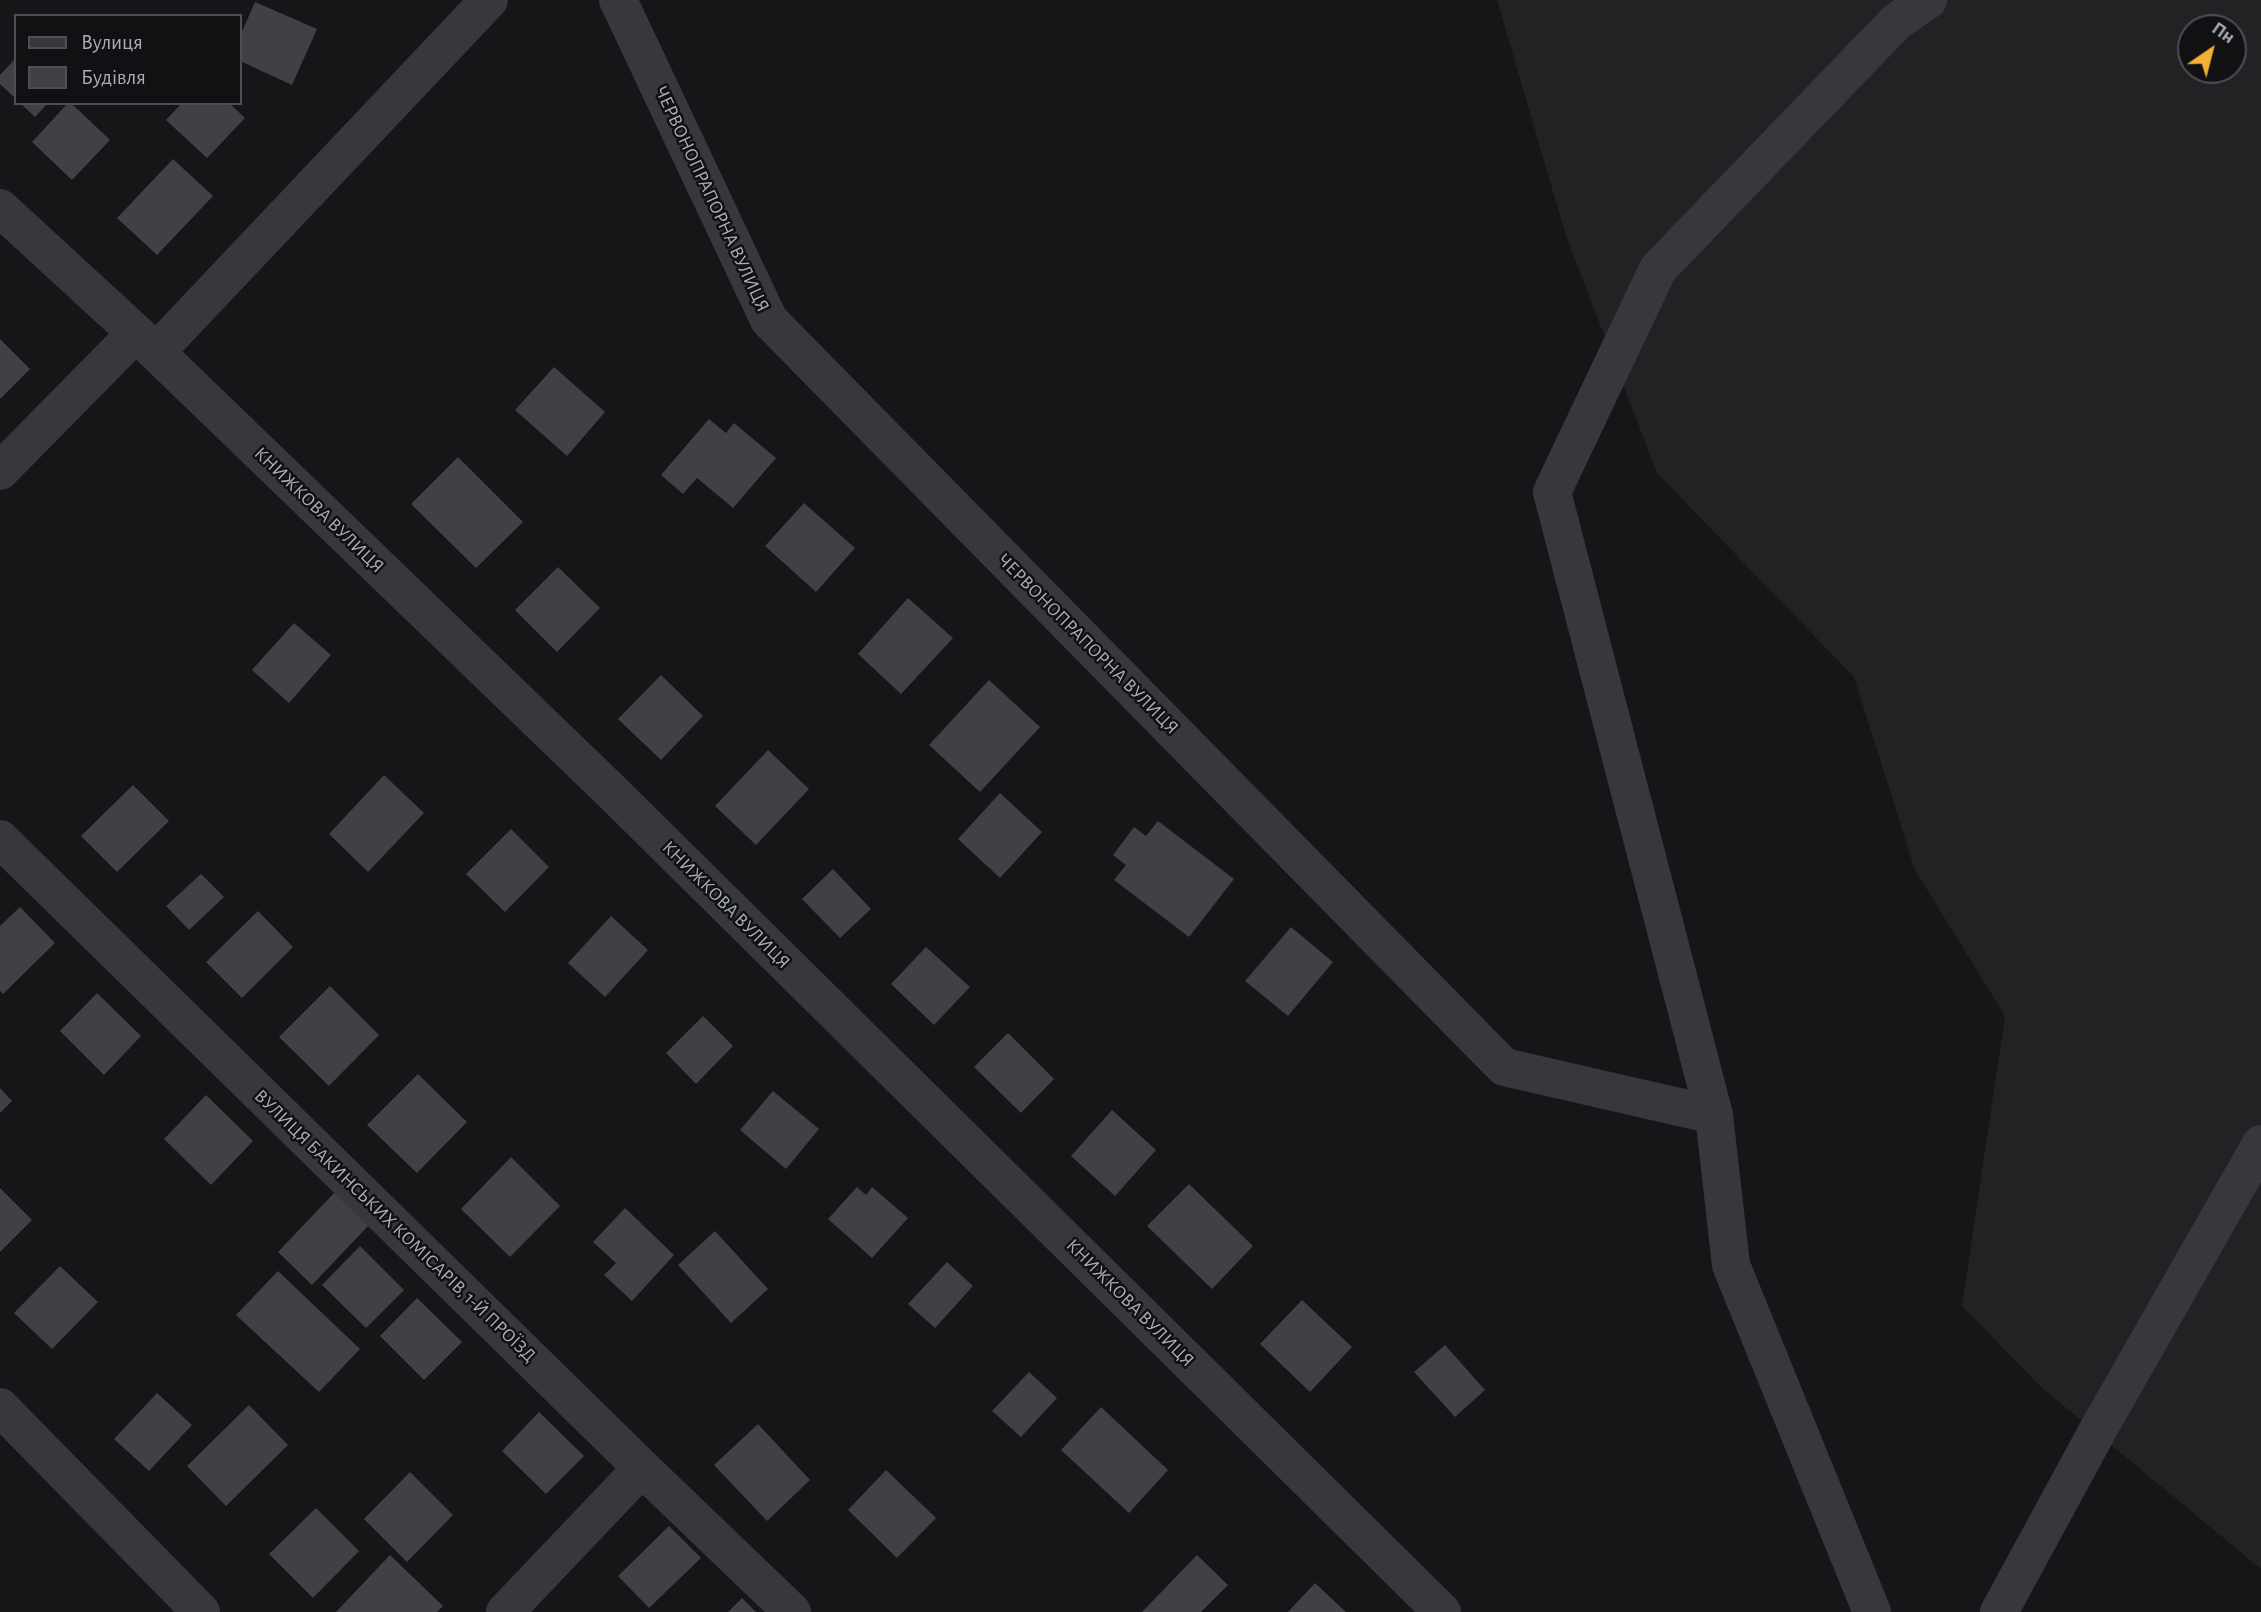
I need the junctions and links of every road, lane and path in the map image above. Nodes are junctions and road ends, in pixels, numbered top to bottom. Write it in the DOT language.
graph roads {
  1 [pos="489,0"];
  2 [pos="618,0"];
  3 [pos="1928,0"];
  4 [pos="0,208"];
  5 [pos="146,342"];
  6 [pos="0,471"];
  7 [pos="0,839"];
  8 [pos="1714,1115"];
  9 [pos="2261,1144"];
  10 [pos="0,1408"];
  11 [pos="642,1468"];
  12 [pos="201,1612"];
  13 [pos="505,1612"];
  14 [pos="792,1612"];
  15 [pos="1443,1612"];
  16 [pos="1872,1612"];
  17 [pos="1999,1612"];
  1 -- 5 [label="street"];
  2 -- 8 [label="street, ЧЕРВОНОПРАПОРНА ВУЛИЦЯ"];
  3 -- 8 [label="street"];
  4 -- 5 [label="street, КНИЖКОВА ВУЛИЦЯ"];
  5 -- 6 [label="street"];
  5 -- 15 [label="street, КНИЖКОВА ВУЛИЦЯ"];
  7 -- 11 [label="street, ВУЛИЦЯ БАКИНСЬКИХ КОМІСАРІВ, 1-Й ПРОЇЗД"];
  8 -- 16 [label="street"];
  9 -- 17 [label="street"];
  10 -- 12 [label="street"];
  11 -- 13 [label="street"];
  11 -- 14 [label="street, ВУЛИЦЯ БАКИНСЬКИХ КОМІСАРІВ, 1-Й ПРОЇЗД"];
}
